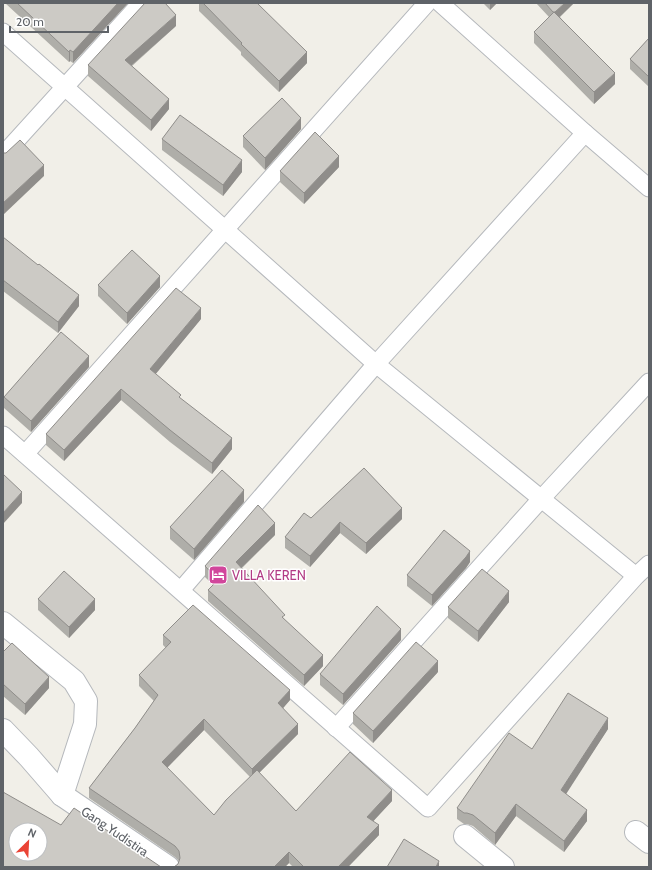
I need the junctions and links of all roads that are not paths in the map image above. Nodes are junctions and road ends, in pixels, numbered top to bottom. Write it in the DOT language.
graph roads {
  1 [pos="141,3"];
  2 [pos="427,3"];
  3 [pos="440,3"];
  4 [pos="3,32"];
  5 [pos="64,86"];
  6 [pos="585,133"];
  7 [pos="3,155"];
  8 [pos="649,188"];
  9 [pos="225,230"];
  10 [pos="376,364"];
  11 [pos="649,382"];
  12 [pos="3,435"];
  13 [pos="25,454"];
  14 [pos="541,499"];
  15 [pos="649,564"];
  16 [pos="636,576"];
  17 [pos="181,590"];
  18 [pos="3,623"];
  19 [pos="336,728"];
  20 [pos="3,730"];
  21 [pos="62,795"];
  22 [pos="464,836"];
  23 [pos="168,867"];
  24 [pos="504,867"];
  1 -- 5 [label="lane"];
  2 -- 9 [label="lane"];
  3 -- 6 [label="lane"];
  4 -- 5 [label="lane"];
  5 -- 7 [label="lane"];
  5 -- 9 [label="lane"];
  6 -- 8 [label="lane"];
  6 -- 10 [label="lane"];
  9 -- 10 [label="lane"];
  9 -- 13 [label="lane"];
  10 -- 14 [label="lane"];
  10 -- 17 [label="lane"];
  11 -- 14 [label="lane"];
  12 -- 13 [label="lane"];
  13 -- 17 [label="lane"];
  14 -- 16 [label="lane"];
  14 -- 19 [label="lane"];
  15 -- 16 [label="lane"];
  16 -- 19 [label="lane"];
  17 -- 19 [label="lane"];
  18 -- 21 [label="street"];
  20 -- 21 [label="street, Gang Yudistira"];
  21 -- 23 [label="street, Gang Yudistira"];
  22 -- 24 [label="street"];
}
